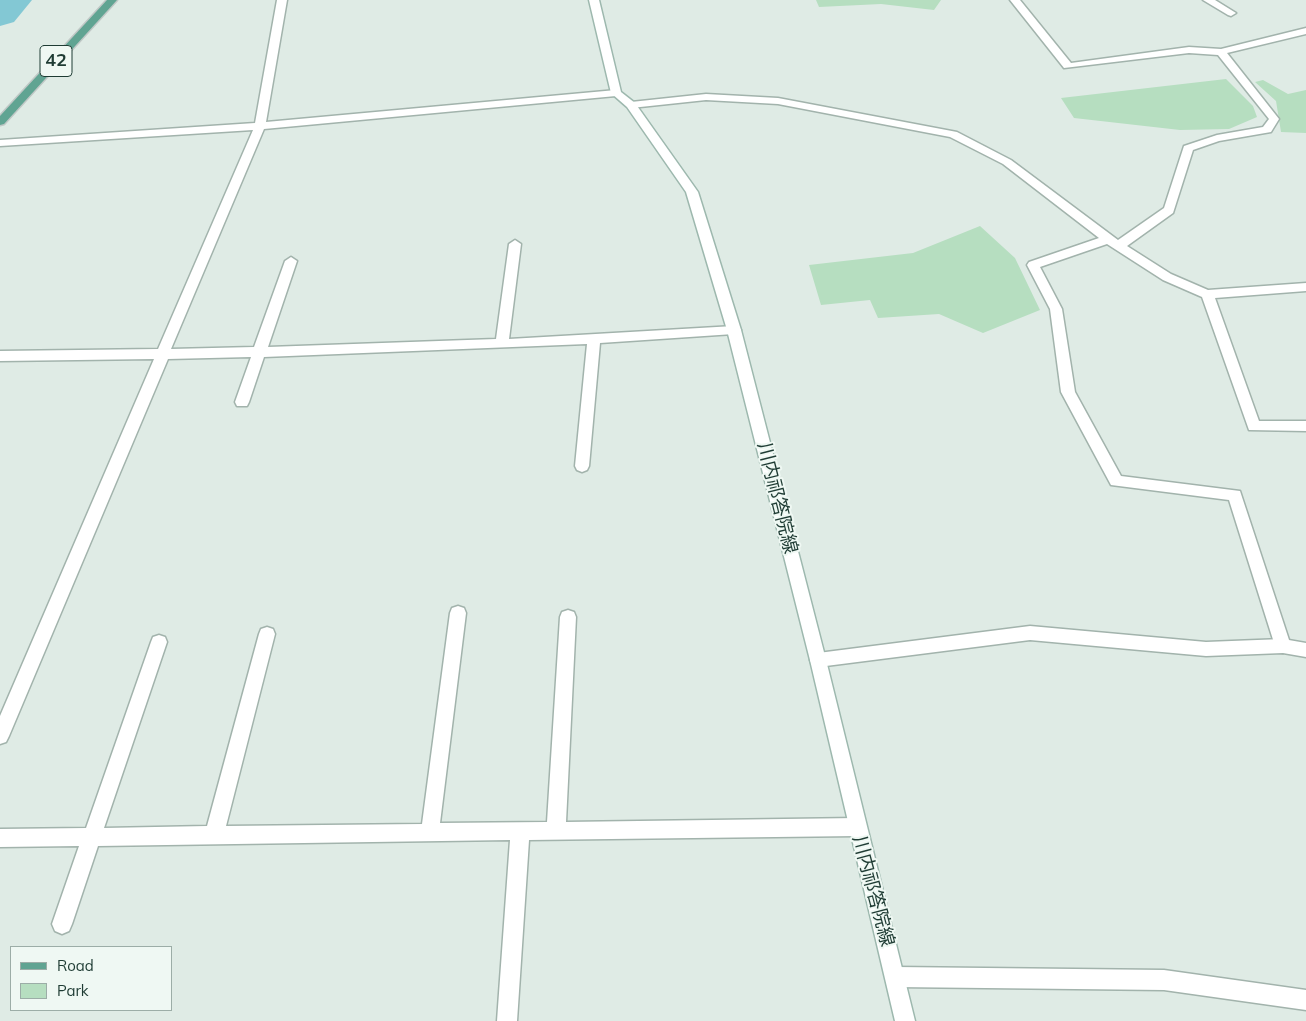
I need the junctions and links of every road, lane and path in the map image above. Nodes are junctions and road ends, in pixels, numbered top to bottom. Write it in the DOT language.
graph roads {
  1 [pos="112,0"];
  2 [pos="282,0"];
  3 [pos="594,0"];
  4 [pos="1015,0"];
  5 [pos="1208,0"];
  6 [pos="1231,13"];
  7 [pos="1306,31"];
  8 [pos="1221,52"];
  9 [pos="616,93"];
  10 [pos="631,105"];
  11 [pos="0,122"];
  12 [pos="260,126"];
  13 [pos="0,143"];
  14 [pos="1113,243"];
  15 [pos="515,244"];
  16 [pos="291,261"];
  17 [pos="1306,287"];
  18 [pos="1206,294"];
  19 [pos="734,330"];
  20 [pos="594,340"];
  21 [pos="502,343"];
  22 [pos="260,351"];
  23 [pos="164,354"];
  24 [pos="0,356"];
  25 [pos="242,402"];
  26 [pos="1306,426"];
  27 [pos="582,466"];
  28 [pos="458,613"];
  29 [pos="568,617"];
  30 [pos="267,634"];
  31 [pos="159,642"];
  32 [pos="1283,646"];
  33 [pos="1306,650"];
  34 [pos="818,660"];
  35 [pos="0,736"];
  36 [pos="857,827"];
  37 [pos="556,830"];
  38 [pos="520,831"];
  39 [pos="430,832"];
  40 [pos="214,835"];
  41 [pos="92,837"];
  42 [pos="0,838"];
  43 [pos="62,924"];
  44 [pos="896,978"];
  45 [pos="1306,1000"];
  46 [pos="507,1021"];
  47 [pos="906,1021"];
  1 -- 11 [label="main road, 42"];
  2 -- 12 [label="street"];
  3 -- 9 [label="street"];
  4 -- 8 [label="street"];
  5 -- 6 [label="street"];
  7 -- 8 [label="street"];
  8 -- 14 [label="street"];
  9 -- 10 [label="street, 川内祁答院線"];
  9 -- 12 [label="street"];
  10 -- 14 [label="street"];
  10 -- 19 [label="street, 川内祁答院線"];
  12 -- 13 [label="street"];
  12 -- 23 [label="street"];
  14 -- 18 [label="street"];
  14 -- 32 [label="street"];
  15 -- 21 [label="street"];
  16 -- 22 [label="street"];
  17 -- 18 [label="street"];
  18 -- 26 [label="street"];
  19 -- 20 [label="street"];
  19 -- 34 [label="street, 川内祁答院線"];
  20 -- 21 [label="street"];
  20 -- 27 [label="street"];
  21 -- 22 [label="street"];
  22 -- 23 [label="street"];
  22 -- 25 [label="street"];
  23 -- 24 [label="street"];
  23 -- 35 [label="street"];
  28 -- 39 [label="street"];
  29 -- 37 [label="street"];
  30 -- 40 [label="street"];
  31 -- 41 [label="street"];
  32 -- 33 [label="street"];
  32 -- 34 [label="street"];
  34 -- 36 [label="street, 川内祁答院線"];
  36 -- 37 [label="street"];
  36 -- 44 [label="street, 川内祁答院線"];
  37 -- 38 [label="street"];
  38 -- 39 [label="street"];
  38 -- 46 [label="street"];
  39 -- 40 [label="street"];
  40 -- 41 [label="street"];
  41 -- 42 [label="street"];
  41 -- 43 [label="street"];
  44 -- 45 [label="street"];
  44 -- 47 [label="street, 川内祁答院線"];
}
